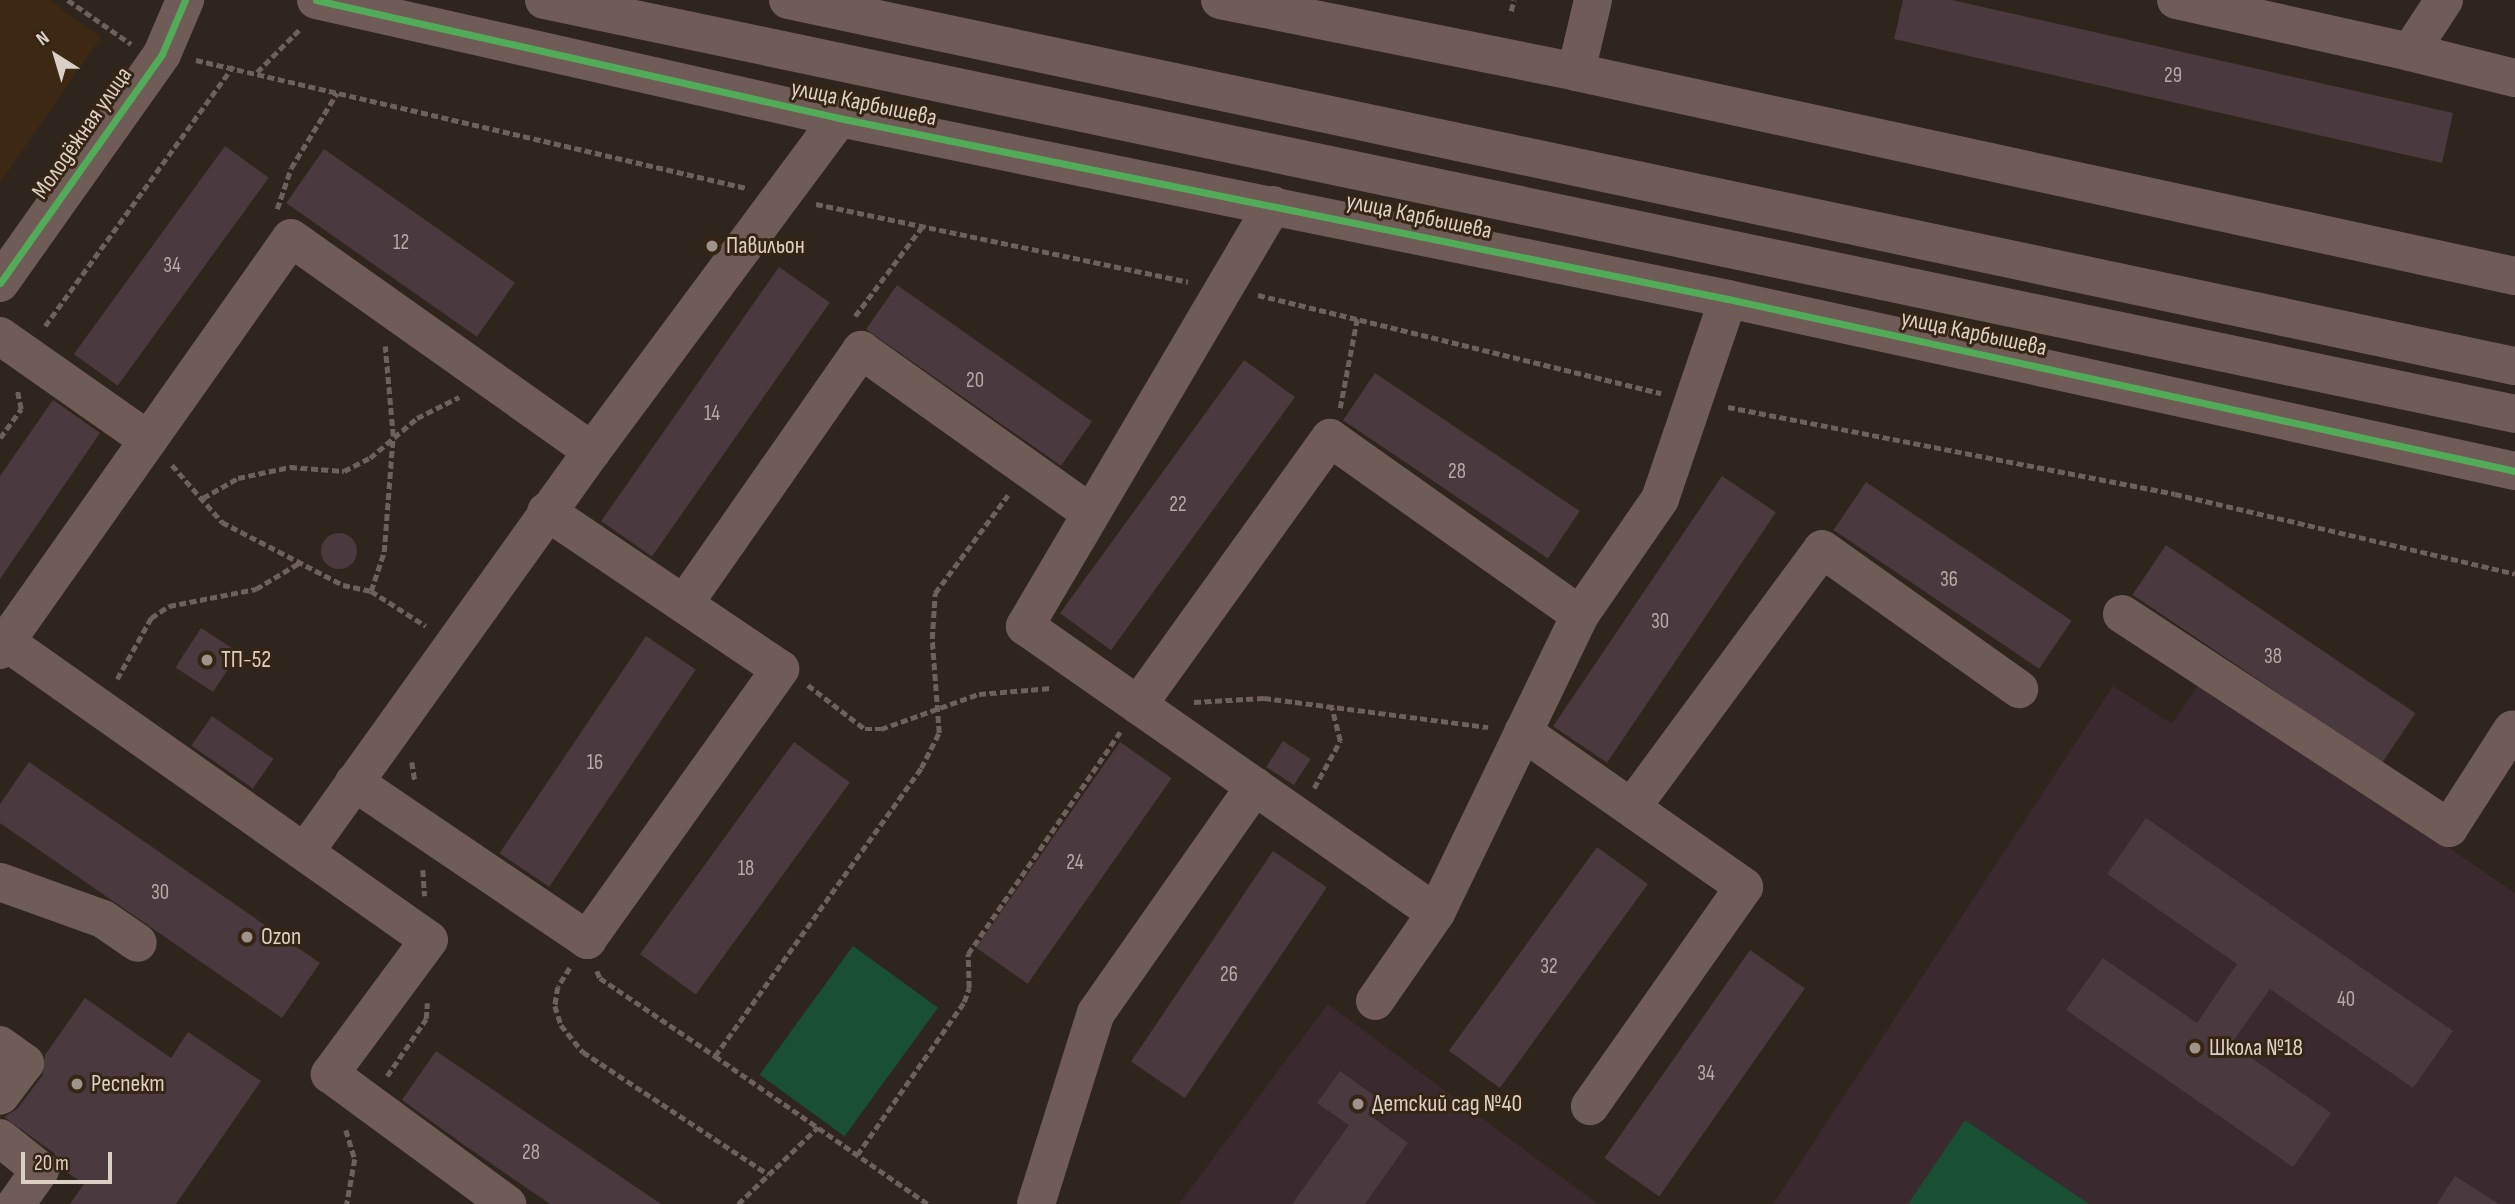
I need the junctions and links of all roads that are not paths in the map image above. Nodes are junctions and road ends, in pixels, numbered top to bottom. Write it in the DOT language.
graph roads {
  1 [pos="185,0"];
  2 [pos="544,0"];
  3 [pos="788,0"];
  4 [pos="1220,0"];
  5 [pos="1593,0"];
  6 [pos="2176,0"];
  7 [pos="2444,0"];
  8 [pos="310,13"];
  9 [pos="2410,51"];
  10 [pos="1576,72"];
  11 [pos="2515,78"];
  12 [pos="839,118"];
  13 [pos="1273,205"];
  14 [pos="2515,276"];
  15 [pos="0,282"];
  16 [pos="1728,299"];
  17 [pos="12,345"];
  18 [pos="2515,366"];
  19 [pos="2515,414"];
  20 [pos="148,440"];
  21 [pos="592,451"];
  22 [pos="2515,471"];
  23 [pos="546,511"];
  24 [pos="1089,512"];
  25 [pos="684,604"];
  26 [pos="2122,614"];
  27 [pos="1580,615"];
  28 [pos="3,645"];
  29 [pos="2019,689"];
  30 [pos="1138,705"];
  31 [pos="2514,729"];
  32 [pos="1523,732"];
  33 [pos="354,782"];
  34 [pos="1255,786"];
  35 [pos="1632,807"];
  36 [pos="306,850"];
  37 [pos="0,882"];
  38 [pos="1436,913"];
  39 [pos="138,943"];
  40 [pos="1375,1002"];
  41 [pos="0,1045"];
  42 [pos="0,1096"];
  43 [pos="1590,1106"];
  44 [pos="0,1138"];
  45 [pos="16,1204"];
  46 [pos="507,1204"];
  47 [pos="1037,1204"];
  1 -- 15 [label="street, Молодёжная улица"];
  2 -- 19 [label="street, улица Карбышева"];
  3 -- 18 [label="street"];
  4 -- 10 [label="street"];
  5 -- 10 [label="street"];
  6 -- 9 [label="street"];
  7 -- 9 [label="street"];
  8 -- 12 [label="street, улица Карбышева"];
  9 -- 11 [label="street"];
  10 -- 14 [label="street"];
  12 -- 13 [label="street, улица Карбышева"];
  12 -- 21 [label="street"];
  13 -- 16 [label="street, улица Карбышева"];
  13 -- 24 [label="street"];
  16 -- 22 [label="street, улица Карбышева"];
  16 -- 27 [label="street"];
  17 -- 20 [label="street"];
  20 -- 21 [label="street"];
  20 -- 28 [label="street"];
  21 -- 23 [label="street"];
  23 -- 25 [label="street"];
  23 -- 33 [label="street"];
  24 -- 25 [label="street"];
  24 -- 30 [label="street"];
  25 -- 33 [label="street"];
  26 -- 31 [label="street"];
  27 -- 30 [label="street"];
  27 -- 32 [label="street"];
  28 -- 36 [label="street"];
  29 -- 35 [label="street"];
  30 -- 34 [label="street"];
  32 -- 35 [label="street"];
  32 -- 38 [label="street"];
  33 -- 36 [label="street"];
  34 -- 38 [label="street"];
  34 -- 47 [label="street"];
  35 -- 43 [label="street"];
  36 -- 46 [label="street"];
  37 -- 39 [label="street"];
  38 -- 40 [label="street"];
  41 -- 42 [label="street"];
  44 -- 45 [label="street"];
}
